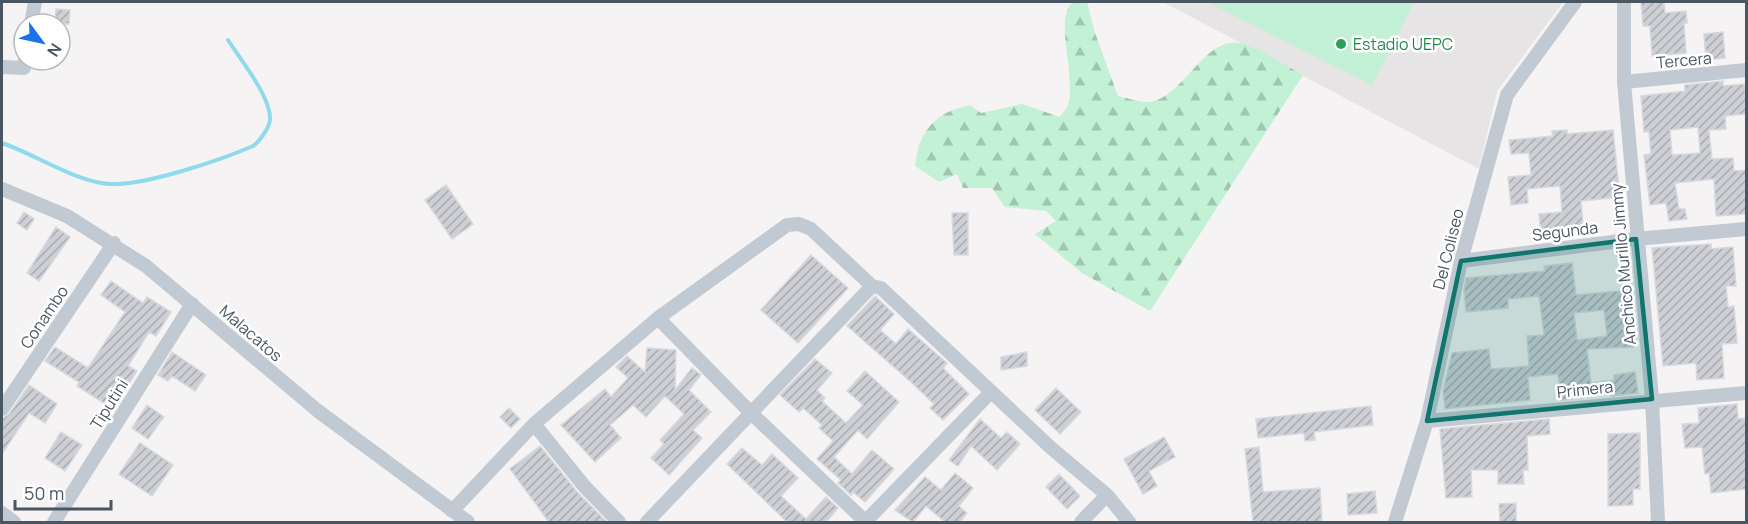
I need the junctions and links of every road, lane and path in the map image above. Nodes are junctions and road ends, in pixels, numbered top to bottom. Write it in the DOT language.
graph roads {
  1 [pos="1575,2"];
  2 [pos="1624,2"];
  3 [pos="1746,70"];
  4 [pos="1624,82"];
  5 [pos="4,193"];
  6 [pos="1746,229"];
  7 [pos="1636,239"];
  8 [pos="114,243"];
  9 [pos="1461,261"];
  10 [pos="872,286"];
  11 [pos="192,304"];
  12 [pos="658,318"];
  13 [pos="991,392"];
  14 [pos="1746,393"];
  15 [pos="1652,399"];
  16 [pos="2,409"];
  17 [pos="751,413"];
  18 [pos="1427,421"];
  19 [pos="534,424"];
  20 [pos="1107,495"];
  21 [pos="452,511"];
  22 [pos="2,513"];
  23 [pos="14,522"];
  24 [pos="54,522"];
  25 [pos="468,522"];
  26 [pos="620,522"];
  27 [pos="648,522"];
  28 [pos="865,522"];
  29 [pos="1081,522"];
  30 [pos="1129,522"];
  31 [pos="1395,522"];
  32 [pos="1658,522"];
  1 -- 9 [label="street, Del Coliseo"];
  2 -- 4 [label="street, Anchico Murillo Jimmy"];
  3 -- 4 [label="street, Tercera"];
  4 -- 7 [label="street, Anchico Murillo Jimmy"];
  5 -- 8 [label="street, Malacatos"];
  6 -- 7 [label="street, Segunda"];
  7 -- 9 [label="street, Segunda"];
  7 -- 15 [label="street, Anchico Murillo Jimmy"];
  8 -- 11 [label="street, Malacatos"];
  8 -- 16 [label="street, Conambo"];
  9 -- 18 [label="street, Del Coliseo"];
  10 -- 12 [label="street"];
  10 -- 13 [label="street"];
  10 -- 17 [label="street"];
  11 -- 21 [label="street, Malacatos"];
  11 -- 24 [label="street, Tiputini"];
  12 -- 17 [label="street"];
  12 -- 19 [label="street"];
  13 -- 20 [label="street"];
  13 -- 28 [label="street"];
  14 -- 15 [label="street, Primera"];
  15 -- 18 [label="street, Primera"];
  15 -- 32 [label="street, Anchico Murillo Jimmy"];
  17 -- 27 [label="street"];
  17 -- 28 [label="street"];
  18 -- 31 [label="street, Del Coliseo"];
  19 -- 21 [label="street"];
  19 -- 26 [label="street"];
  20 -- 29 [label="street"];
  20 -- 30 [label="street"];
  21 -- 25 [label="street, Malacatos"];
  22 -- 23 [label="street"];
}
